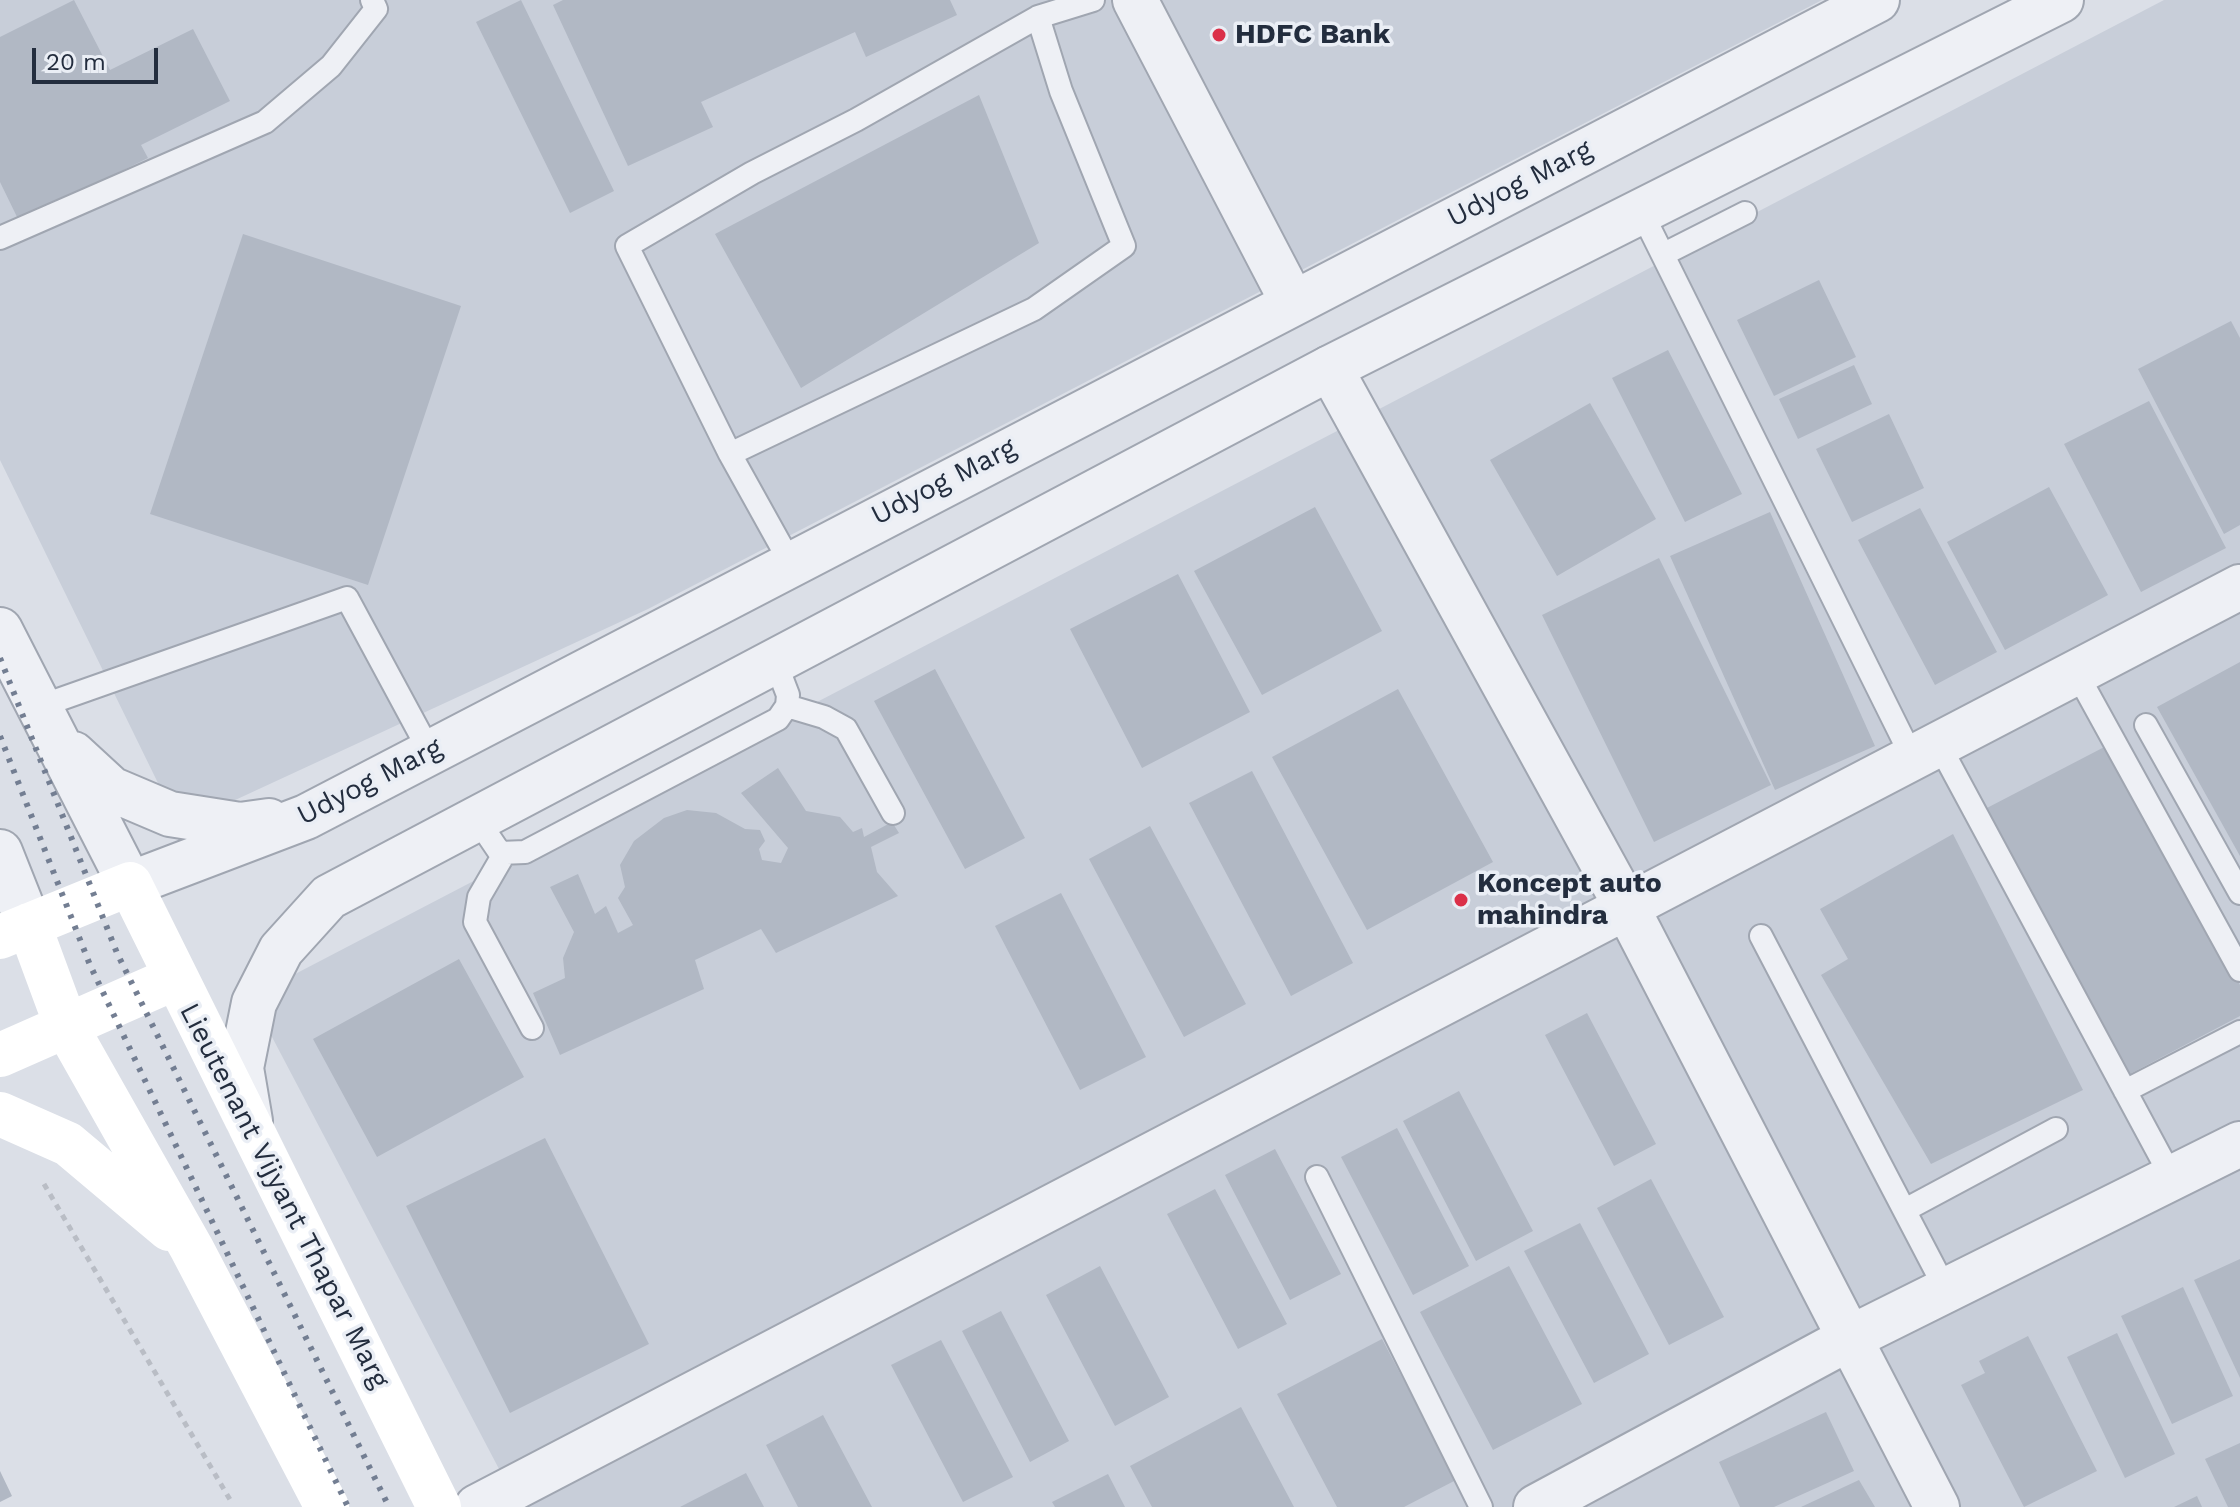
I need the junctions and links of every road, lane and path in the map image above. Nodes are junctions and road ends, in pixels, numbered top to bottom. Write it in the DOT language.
graph roads {
  1 [pos="372,0"];
  2 [pos="1093,0"];
  3 [pos="1135,0"];
  4 [pos="1877,0"];
  5 [pos="2061,0"];
  6 [pos="1038,17"];
  7 [pos="1641,211"];
  8 [pos="1745,213"];
  9 [pos="0,238"];
  10 [pos="1664,254"];
  11 [pos="1292,301"];
  12 [pos="1330,368"];
  13 [pos="730,454"];
  14 [pos="790,562"];
  15 [pos="2240,587"];
  16 [pos="0,630"];
  17 [pos="775,661"];
  18 [pos="2076,672"];
  19 [pos="787,706"];
  20 [pos="46,722"];
  21 [pos="2146,725"];
  22 [pos="1925,750"];
  23 [pos="430,752"];
  24 [pos="893,813"];
  25 [pos="306,817"];
  26 [pos="477,819"];
  27 [pos="0,852"];
  28 [pos="504,854"];
  29 [pos="130,884"];
  30 [pos="2240,893"];
  31 [pos="1626,906"];
  32 [pos="15,931"];
  33 [pos="1761,936"];
  34 [pos="2240,970"];
  35 [pos="175,978"];
  36 [pos="67,1028"];
  37 [pos="532,1028"];
  38 [pos="2240,1032"];
  39 [pos="0,1055"];
  40 [pos="2125,1091"];
  41 [pos="0,1114"];
  42 [pos="2056,1129"];
  43 [pos="251,1131"];
  44 [pos="2240,1144"];
  45 [pos="1317,1177"];
  46 [pos="2172,1178"];
  47 [pos="43,1181"];
  48 [pos="1905,1210"];
  49 [pos="192,1249"];
  50 [pos="1946,1290"];
  51 [pos="1848,1339"];
  52 [pos="232,1503"];
  53 [pos="327,1507"];
  54 [pos="439,1507"];
  55 [pos="477,1507"];
  56 [pos="1481,1507"];
  57 [pos="1536,1507"];
  58 [pos="1937,1507"];
  1 -- 9 [label="lane"];
  2 -- 6 [label="lane"];
  3 -- 11 [label="street"];
  4 -- 11 [label="street, Udyog Marg"];
  5 -- 7 [label="street"];
  6 -- 13 [label="lane"];
  6 -- 13 [label="lane"];
  7 -- 10 [label="lane"];
  7 -- 12 [label="street"];
  8 -- 10 [label="lane"];
  10 -- 22 [label="lane"];
  11 -- 14 [label="street, Udyog Marg"];
  12 -- 17 [label="street"];
  12 -- 31 [label="street"];
  13 -- 14 [label="lane"];
  14 -- 23 [label="street, Udyog Marg"];
  15 -- 18 [label="street"];
  16 -- 20 [label="street"];
  17 -- 19 [label="lane"];
  17 -- 26 [label="street"];
  18 -- 22 [label="street"];
  18 -- 34 [label="lane"];
  19 -- 24 [label="lane"];
  19 -- 28 [label="lane"];
  20 -- 23 [label="lane"];
  20 -- 25 [label="street"];
  20 -- 29 [label="street"];
  21 -- 30 [label="lane"];
  22 -- 31 [label="street"];
  22 -- 40 [label="lane"];
  23 -- 25 [label="street, Udyog Marg"];
  25 -- 29 [label="street, Udyog Marg"];
  26 -- 28 [label="lane"];
  26 -- 43 [label="street"];
  27 -- 32 [label="street"];
  28 -- 37 [label="lane"];
  29 -- 32 [label="main road, Udyog Marg"];
  29 -- 35 [label="main road, Lieutenant Vijyant Thapar Marg"];
  31 -- 51 [label="street"];
  31 -- 55 [label="street"];
  32 -- 36 [label="main road"];
  33 -- 48 [label="lane"];
  35 -- 36 [label="main road"];
  35 -- 43 [label="main road, Lieutenant Vijyant Thapar Marg"];
  36 -- 39 [label="main road"];
  36 -- 49 [label="main road"];
  38 -- 40 [label="lane"];
  40 -- 46 [label="lane"];
  41 -- 49 [label="main road"];
  42 -- 48 [label="lane"];
  43 -- 54 [label="main road, Lieutenant Vijyant Thapar Marg"];
  44 -- 46 [label="street"];
  45 -- 56 [label="lane"];
  46 -- 50 [label="street"];
  47 -- 52 [label="path"];
  48 -- 50 [label="lane"];
  49 -- 53 [label="main road"];
  50 -- 51 [label="street"];
  51 -- 57 [label="street"];
  51 -- 58 [label="street"];
}
